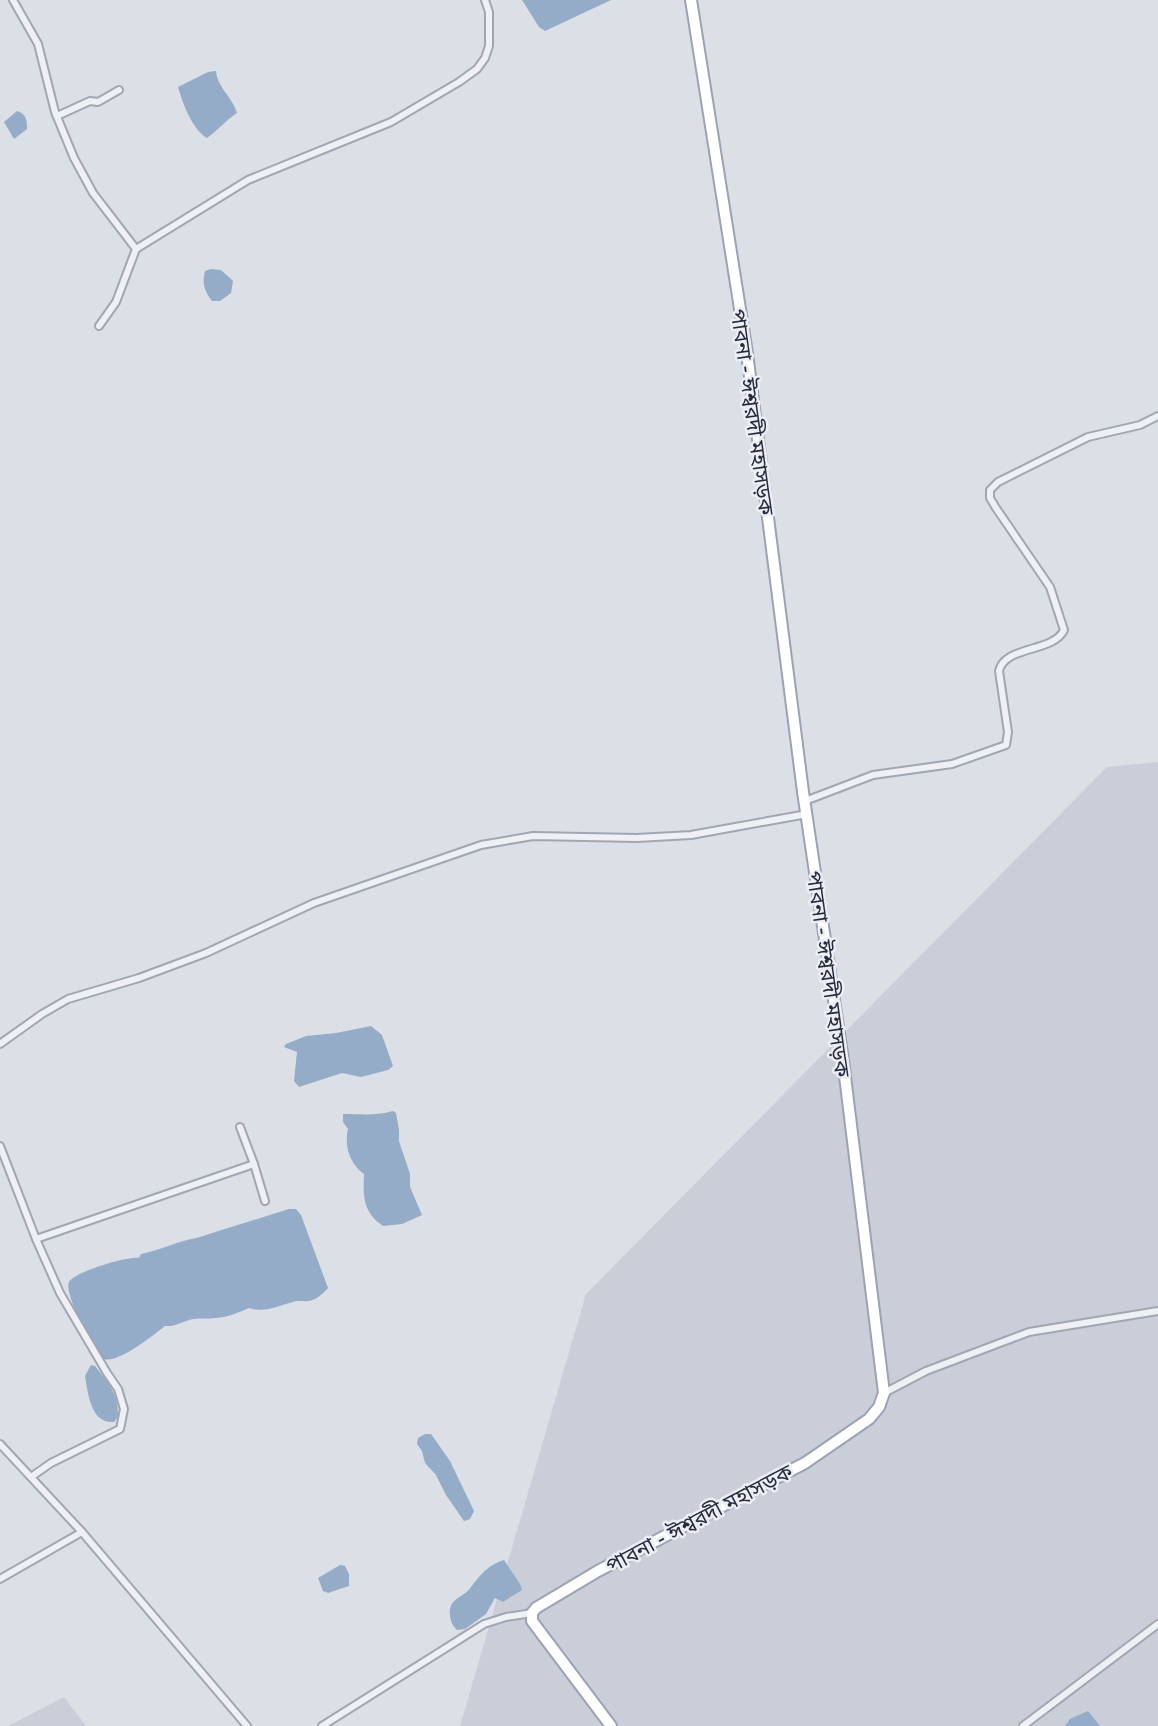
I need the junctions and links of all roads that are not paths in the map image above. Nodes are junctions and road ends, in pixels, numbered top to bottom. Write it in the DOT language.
graph roads {
  1 [pos="13,0"];
  2 [pos="485,0"];
  3 [pos="691,0"];
  4 [pos="119,90"];
  5 [pos="57,116"];
  6 [pos="136,249"];
  7 [pos="99,326"];
  8 [pos="1158,416"];
  9 [pos="811,800"];
  10 [pos="807,814"];
  11 [pos="0,1044"];
  12 [pos="240,1127"];
  13 [pos="0,1146"];
  14 [pos="254,1164"];
  15 [pos="265,1201"];
  16 [pos="36,1239"];
  17 [pos="1158,1311"];
  18 [pos="884,1393"];
  19 [pos="0,1444"];
  20 [pos="31,1477"];
  21 [pos="82,1532"];
  22 [pos="0,1579"];
  23 [pos="531,1614"];
  24 [pos="1158,1624"];
  25 [pos="247,1726"];
  26 [pos="322,1726"];
  27 [pos="611,1726"];
  28 [pos="1023,1726"];
  1 -- 5 [label="street"];
  2 -- 6 [label="street"];
  3 -- 9 [label="main road, পাবনা - ঈশ্বরদী মহাসড়ক"];
  4 -- 5 [label="street"];
  5 -- 6 [label="street"];
  6 -- 7 [label="street"];
  8 -- 9 [label="street"];
  9 -- 10 [label="main road, পাবনা - ঈশ্বরদী মহাসড়ক"];
  10 -- 11 [label="street"];
  10 -- 18 [label="main road, পাবনা - ঈশ্বরদী মহাসড়ক"];
  12 -- 14 [label="street"];
  13 -- 16 [label="street"];
  14 -- 15 [label="street"];
  14 -- 16 [label="street"];
  16 -- 20 [label="street"];
  17 -- 18 [label="street"];
  18 -- 23 [label="main road, পাবনা - ঈশ্বরদী মহাসড়ক"];
  19 -- 20 [label="street"];
  20 -- 21 [label="street"];
  21 -- 22 [label="street"];
  21 -- 25 [label="street"];
  23 -- 26 [label="street"];
  23 -- 27 [label="main road"];
  24 -- 28 [label="street"];
}
